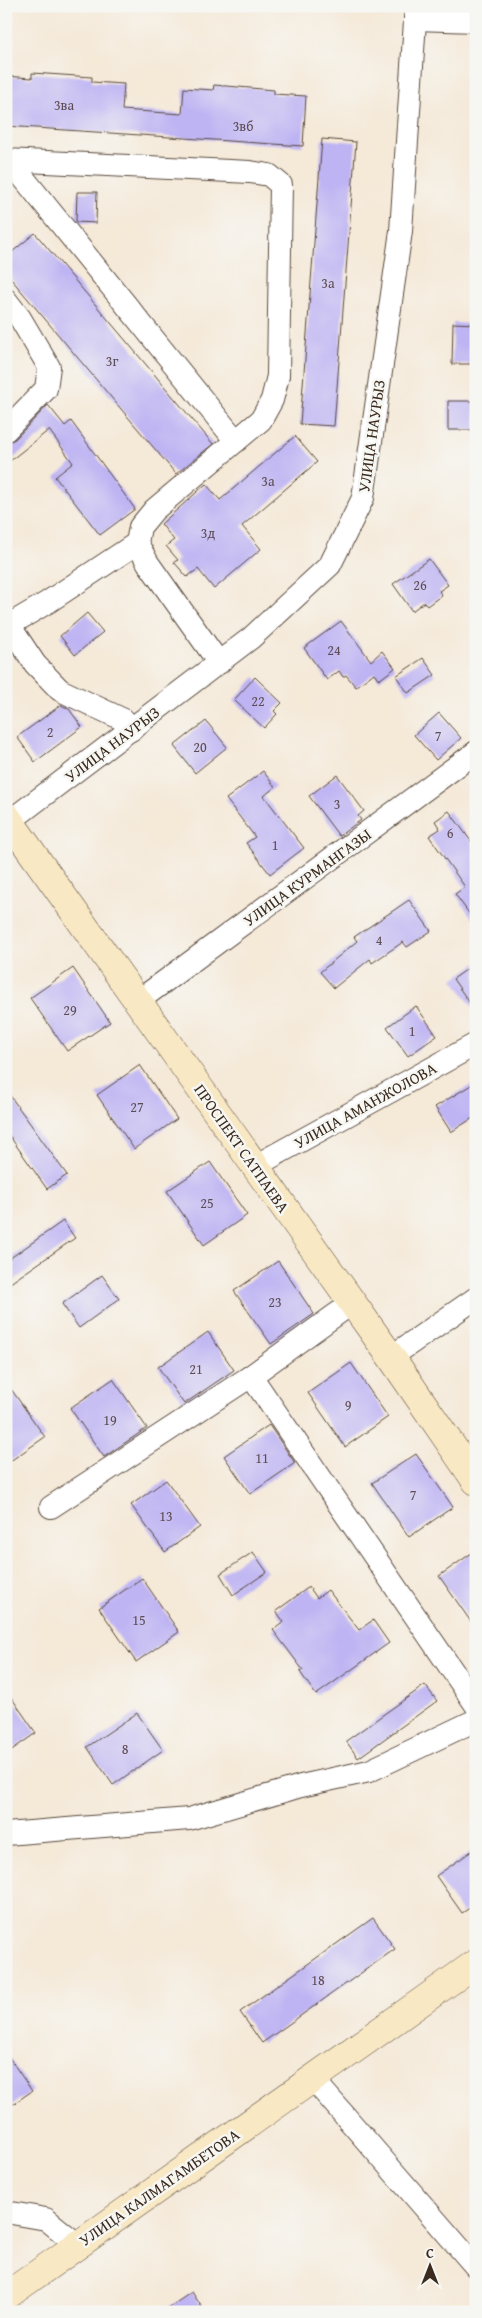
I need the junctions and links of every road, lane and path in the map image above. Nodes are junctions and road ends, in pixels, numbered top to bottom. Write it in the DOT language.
graph roads {
  1 [pos="416,12"];
  2 [pos="476,21"];
  3 [pos="8,160"];
  4 [pos="6,300"];
  5 [pos="6,430"];
  6 [pos="236,441"];
  7 [pos="137,543"];
  8 [pos="8,623"];
  9 [pos="219,663"];
  10 [pos="131,730"];
  11 [pos="476,752"];
  12 [pos="8,820"];
  13 [pos="138,1001"];
  14 [pos="476,1044"];
  15 [pos="255,1166"];
  16 [pos="476,1298"];
  17 [pos="352,1303"];
  18 [pos="391,1357"];
  19 [pos="251,1376"];
  20 [pos="476,1481"];
  21 [pos="51,1507"];
  22 [pos="476,1705"];
  23 [pos="476,1720"];
  24 [pos="6,1834"];
  25 [pos="476,1963"];
  26 [pos="313,2079"];
  27 [pos="6,2212"];
  28 [pos="78,2245"];
  29 [pos="476,2267"];
  30 [pos="6,2296"];
  1 -- 2 [label="street"];
  1 -- 9 [label="street, УЛИЦА НАУРЫЗ"];
  3 -- 6 [label="street"];
  3 -- 6 [label="street"];
  4 -- 5 [label="street"];
  6 -- 7 [label="street"];
  7 -- 8 [label="street"];
  7 -- 9 [label="street"];
  8 -- 10 [label="street"];
  9 -- 10 [label="street, УЛИЦА НАУРЫЗ"];
  10 -- 12 [label="street, УЛИЦА НАУРЫЗ"];
  11 -- 13 [label="street, УЛИЦА КУРМАНГАЗЫ"];
  12 -- 13 [label="street, ПРОСПЕКТ САТПАЕВА"];
  13 -- 15 [label="street, ПРОСПЕКТ САТПАЕВА"];
  14 -- 15 [label="street, УЛИЦА АМАНЖОЛОВА"];
  15 -- 17 [label="street, ПРОСПЕКТ САТПАЕВА"];
  16 -- 18 [label="street"];
  17 -- 18 [label="street, ПРОСПЕКТ САТПАЕВА"];
  17 -- 19 [label="street"];
  18 -- 20 [label="street, ПРОСПЕКТ САТПАЕВА"];
  19 -- 21 [label="street"];
  19 -- 22 [label="street"];
  23 -- 24 [label="street"];
  25 -- 26 [label="street, УЛИЦА КАЛМАГАМБЕТОВА"];
  26 -- 28 [label="street, УЛИЦА КАЛМАГАМБЕТОВА"];
  26 -- 29 [label="street"];
  27 -- 28 [label="street"];
  28 -- 30 [label="street, УЛИЦА КАЛМАГАМБЕТОВА"];
}
